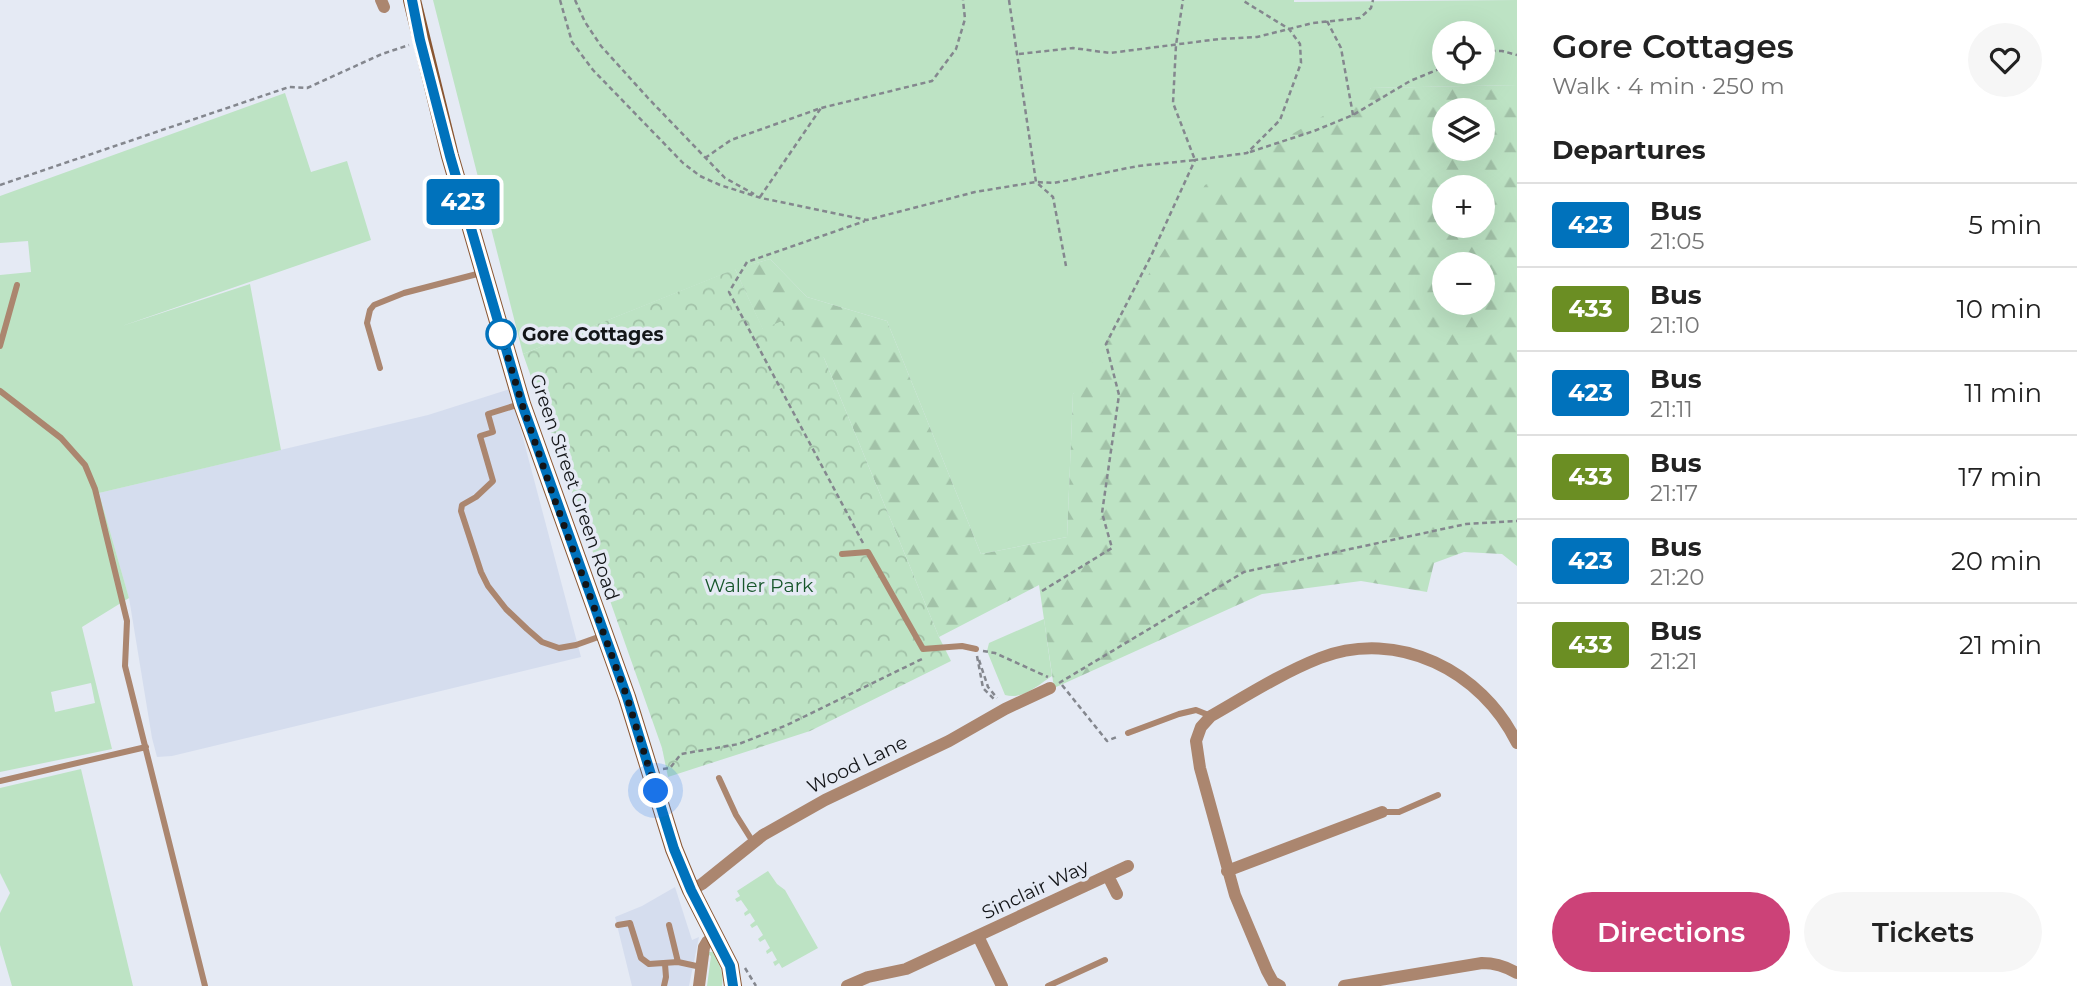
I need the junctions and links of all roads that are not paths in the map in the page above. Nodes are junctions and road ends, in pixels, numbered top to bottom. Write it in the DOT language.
graph roads {
  1 [pos="412,0"];
  2 [pos="483,272"];
  3 [pos="18,285"];
  4 [pos="0,346"];
  5 [pos="380,368"];
  6 [pos="0,391"];
  7 [pos="522,404"];
  8 [pos="842,554"];
  9 [pos="604,635"];
  10 [pos="976,649"];
  11 [pos="1055,685"];
  12 [pos="1210,716"];
  13 [pos="1128,733"];
  14 [pos="1517,743"];
  15 [pos="146,747"];
  16 [pos="719,778"];
  17 [pos="0,780"];
  18 [pos="1438,795"];
  19 [pos="1382,812"];
  20 [pos="753,842"];
  21 [pos="1128,866"];
  22 [pos="1227,871"];
  23 [pos="1108,876"];
  24 [pos="691,890"];
  25 [pos="1117,894"];
  26 [pos="618,925"];
  27 [pos="669,925"];
  28 [pos="978,936"];
  29 [pos="714,937"];
  30 [pos="1105,960"];
  31 [pos="678,962"];
  32 [pos="665,964"];
  33 [pos="701,968"];
  34 [pos="1517,972"];
  35 [pos="205,986"];
  36 [pos="664,986"];
  37 [pos="699,986"];
  38 [pos="733,986"];
  39 [pos="847,986"];
  40 [pos="1002,986"];
  41 [pos="1048,986"];
  42 [pos="1280,986"];
  43 [pos="1344,986"];
  1 -- 2 [label="main road, Green Street Green Road"];
  2 -- 5 [label="lane"];
  2 -- 7 [label="main road, Green Street Green Road"];
  3 -- 4 [label="lane"];
  6 -- 15 [label="lane"];
  7 -- 9 [label="main road, Green Street Green Road"];
  7 -- 9 [label="lane"];
  8 -- 10 [label="lane"];
  9 -- 24 [label="main road, Green Street Green Road"];
  11 -- 20 [label="street, Wood Lane"];
  12 -- 13 [label="lane"];
  12 -- 14 [label="street"];
  12 -- 22 [label="street"];
  15 -- 17 [label="lane"];
  15 -- 35 [label="lane"];
  16 -- 20 [label="lane"];
  18 -- 19 [label="lane"];
  19 -- 22 [label="street"];
  20 -- 24 [label="street, Wood Lane"];
  21 -- 23 [label="street, Sinclair Way"];
  22 -- 42 [label="street"];
  23 -- 25 [label="street, Sinclair Way"];
  23 -- 28 [label="street, Sinclair Way"];
  24 -- 29 [label="main road, Green Street Green Road"];
  26 -- 32 [label="lane"];
  27 -- 31 [label="lane"];
  28 -- 39 [label="street, Sinclair Way"];
  28 -- 40 [label="street, Sinclair Way"];
  29 -- 33 [label="street"];
  29 -- 38 [label="main road, Green Street Green Road"];
  30 -- 41 [label="lane"];
  31 -- 32 [label="lane"];
  31 -- 33 [label="lane"];
  32 -- 36 [label="lane"];
  33 -- 37 [label="street"];
  34 -- 43 [label="street"];
}
